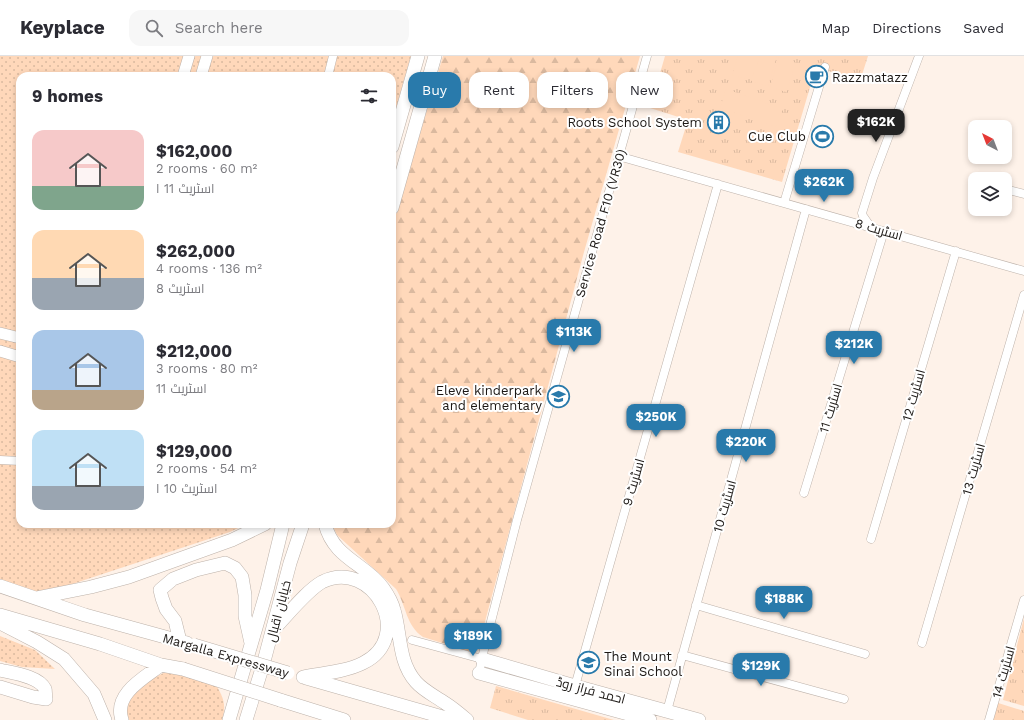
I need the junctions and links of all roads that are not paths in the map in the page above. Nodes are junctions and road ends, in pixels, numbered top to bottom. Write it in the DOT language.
graph roads {
  1 [pos="189,56"];
  2 [pos="207,56"];
  3 [pos="332,56"];
  4 [pos="418,56"];
  5 [pos="435,56"];
  6 [pos="647,56"];
  7 [pos="919,56"];
  8 [pos="825,67"];
  9 [pos="184,72"];
  10 [pos="202,72"];
  11 [pos="329,72"];
  12 [pos="396,133"];
  13 [pos="618,156"];
  14 [pos="718,184"];
  15 [pos="1012,191"];
  16 [pos="396,194"];
  17 [pos="1024,194"];
  18 [pos="784,203"];
  19 [pos="806,209"];
  20 [pos="870,226"];
  21 [pos="884,231"];
  22 [pos="956,251"];
  23 [pos="1024,271"];
  24 [pos="1024,295"];
  25 [pos="0,333"];
  26 [pos="16,337"];
  27 [pos="0,351"];
  28 [pos="16,356"];
  29 [pos="0,460"];
  30 [pos="16,461"];
  31 [pos="804,493"];
  32 [pos="257,528"];
  33 [pos="282,528"];
  34 [pos="301,528"];
  35 [pos="326,528"];
  36 [pos="871,539"];
  37 [pos="0,586"];
  38 [pos="36,598"];
  39 [pos="1024,600"];
  40 [pos="696,605"];
  41 [pos="0,615"];
  42 [pos="0,623"];
  43 [pos="272,631"];
  44 [pos="412,640"];
  45 [pos="180,641"];
  46 [pos="251,643"];
  47 [pos="922,643"];
  48 [pos="865,654"];
  49 [pos="682,655"];
  50 [pos="482,659"];
  51 [pos="161,665"];
  52 [pos="0,670"];
  53 [pos="479,673"];
  54 [pos="303,677"];
  55 [pos="575,686"];
  56 [pos="0,687"];
  57 [pos="844,699"];
  58 [pos="300,706"];
  59 [pos="667,711"];
  60 [pos="105,720"];
  61 [pos="122,720"];
  62 [pos="229,720"];
  63 [pos="246,720"];
  64 [pos="313,720"];
  65 [pos="344,720"];
  66 [pos="454,720"];
  67 [pos="467,720"];
  68 [pos="650,720"];
  69 [pos="699,720"];
  70 [pos="989,720"];
  1 -- 9 [label="street"];
  2 -- 10 [label="street"];
  3 -- 11 [label="street"];
  4 -- 12 [label="main road"];
  5 -- 16 [label="main road"];
  6 -- 13 [label="street, Service Road F10 (VR30)"];
  7 -- 20 [label="street"];
  8 -- 18 [label="street"];
  13 -- 14 [label="street, اسٹریٹ 8"];
  13 -- 50 [label="street, Service Road F10 (VR30)"];
  14 -- 18 [label="street, اسٹریٹ 8"];
  14 -- 55 [label="street, اسٹریٹ 9"];
  15 -- 17 [label="street"];
  18 -- 19 [label="street, اسٹریٹ 8"];
  19 -- 20 [label="street, اسٹریٹ 8"];
  19 -- 40 [label="street, اسٹریٹ 10"];
  20 -- 21 [label="street, اسٹریٹ 8"];
  21 -- 22 [label="street, اسٹریٹ 8"];
  21 -- 31 [label="street, اسٹریٹ 11"];
  22 -- 23 [label="street, اسٹریٹ 8"];
  22 -- 36 [label="street, اسٹریٹ 12"];
  24 -- 47 [label="street, اسٹریٹ 13"];
  25 -- 26 [label="street"];
  27 -- 28 [label="street"];
  29 -- 30 [label="street"];
  32 -- 38 [label="main road"];
  33 -- 46 [label="main road, خیابان اقبال"];
  34 -- 43 [label="main road, خیابان اقبال"];
  35 -- 67 [label="main road"];
  37 -- 38 [label="main road, Margalla Expressway"];
  38 -- 45 [label="main road, Margalla Expressway"];
  39 -- 70 [label="street, اسٹریٹ 14"];
  40 -- 48 [label="street"];
  40 -- 49 [label="street, اسٹریٹ 10"];
  41 -- 51 [label="main road, Margalla Expressway"];
  42 -- 60 [label="main road"];
  43 -- 54 [label="main road"];
  43 -- 63 [label="main road, خیابان اقبال"];
  44 -- 50 [label="street"];
  45 -- 46 [label="main road"];
  45 -- 54 [label="main road, Margalla Expressway, bridge"];
  46 -- 62 [label="main road, خیابان اقبال"];
  49 -- 57 [label="street"];
  49 -- 59 [label="street, اسٹریٹ 10"];
  50 -- 53 [label="street, Service Road F10 (VR30)"];
  50 -- 55 [label="main road, احمد فراز روڈ"];
  51 -- 58 [label="main road, Margalla Expressway, bridge"];
  51 -- 61 [label="main road"];
  52 -- 56 [label="main road"];
  53 -- 68 [label="main road, احمد فراز روڈ"];
  54 -- 66 [label="main road, Margalla Expressway"];
  55 -- 59 [label="main road, احمد فراز روڈ"];
  58 -- 64 [label="main road"];
  58 -- 65 [label="main road"];
  59 -- 69 [label="main road, احمد فراز روڈ"];
}
